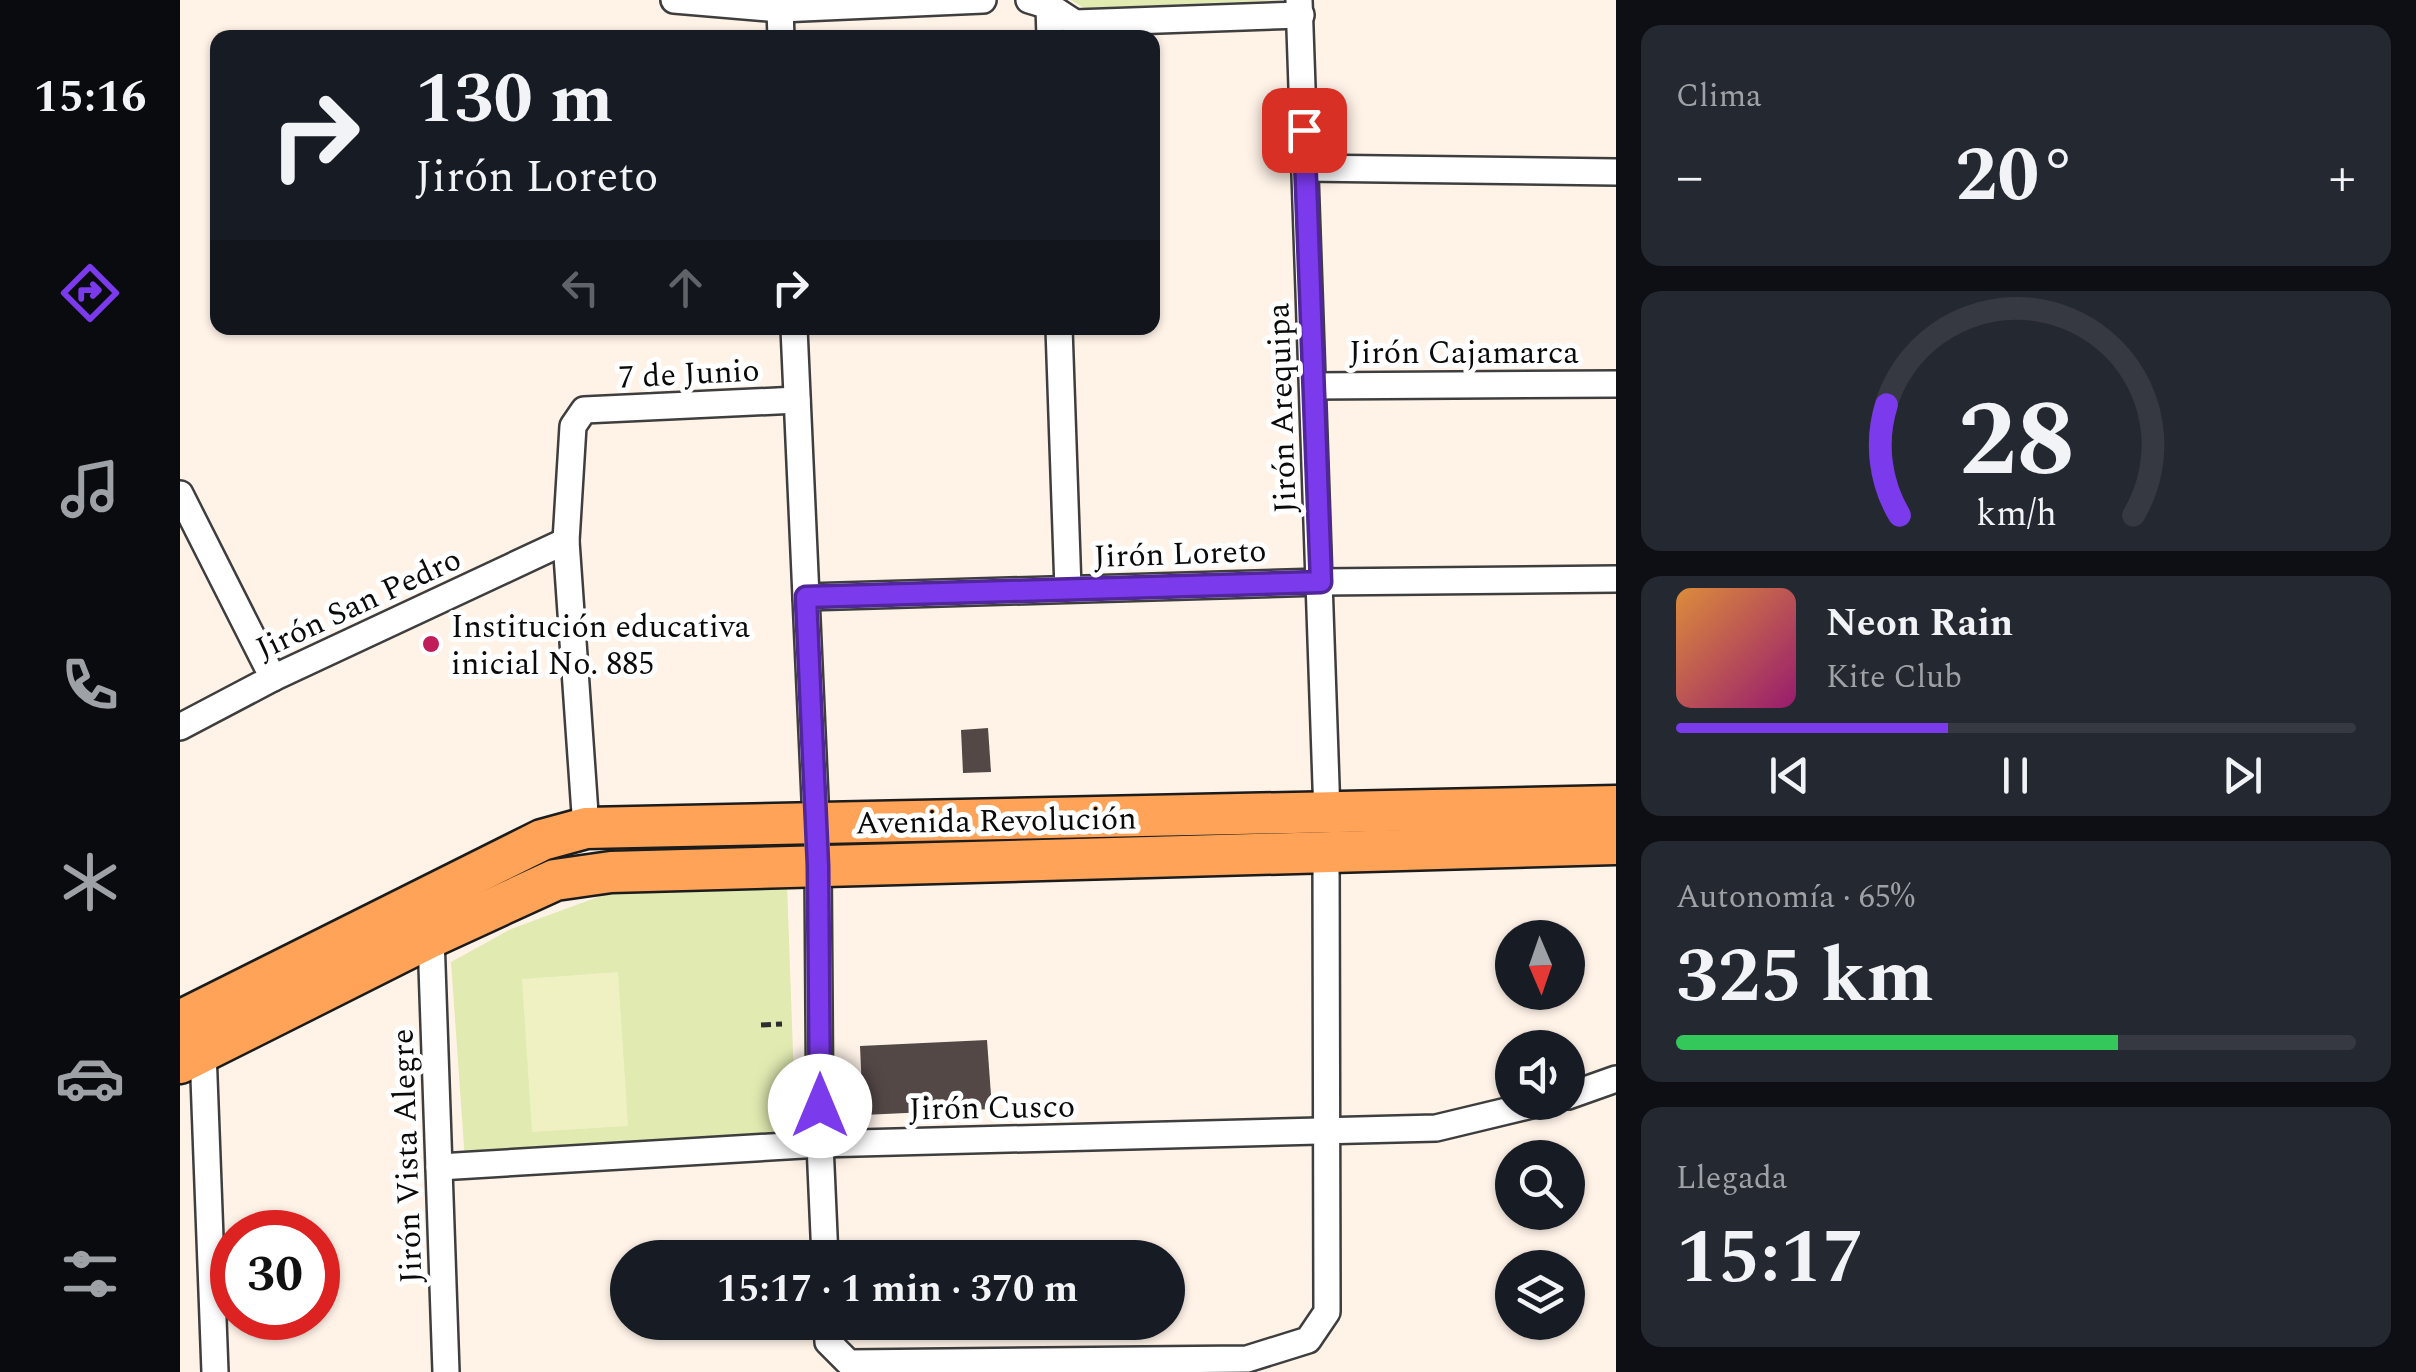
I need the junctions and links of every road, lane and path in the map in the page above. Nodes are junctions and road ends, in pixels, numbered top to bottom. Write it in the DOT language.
graph roads {
  1 [pos="674,0"];
  2 [pos="984,0"];
  3 [pos="1039,3"];
  4 [pos="1300,7"];
  5 [pos="780,8"];
  6 [pos="781,30"];
  7 [pos="1047,30"];
  8 [pos="1304,168"];
  9 [pos="1616,172"];
  10 [pos="794,335"];
  11 [pos="1059,335"];
  12 [pos="1616,384"];
  13 [pos="1313,386"];
  14 [pos="797,400"];
  15 [pos="180,494"];
  16 [pos="566,540"];
  17 [pos="1616,579"];
  18 [pos="1321,582"];
  19 [pos="1068,589"];
  20 [pos="806,597"];
  21 [pos="273,678"];
  22 [pos="180,726"];
  23 [pos="1616,806"];
  24 [pos="816,822"];
  25 [pos="586,828"];
  26 [pos="1326,832"];
  27 [pos="1616,844"];
  28 [pos="818,866"];
  29 [pos="430,938"];
  30 [pos="782,1024"];
  31 [pos="762,1025"];
  32 [pos="188,1045"];
  33 [pos="1616,1080"];
  34 [pos="1585,1090"];
  35 [pos="1495,1114"];
  36 [pos="1327,1132"];
  37 [pos="820,1144"];
  38 [pos="439,1167"];
  39 [pos="824,1240"];
  40 [pos="833,1340"];
  41 [pos="214,1372"];
  42 [pos="446,1372"];
  1 -- 5 [label="street"];
  2 -- 5 [label="street"];
  3 -- 4 [label="street"];
  3 -- 7 [label="street"];
  4 -- 8 [label="street, Jirón Arequipa"];
  5 -- 6 [label="street"];
  8 -- 9 [label="street"];
  8 -- 13 [label="street, Jirón Arequipa"];
  10 -- 14 [label="street"];
  11 -- 19 [label="street"];
  12 -- 13 [label="street, Jirón Cajamarca"];
  13 -- 18 [label="street, Jirón Arequipa"];
  14 -- 16 [label="street, 7 de Junio"];
  14 -- 20 [label="street"];
  15 -- 21 [label="street"];
  16 -- 21 [label="street, Jirón San Pedro"];
  16 -- 25 [label="street"];
  17 -- 18 [label="street, Jirón Loreto"];
  18 -- 19 [label="street, Jirón Loreto"];
  18 -- 26 [label="street, Jirón Arequipa"];
  19 -- 20 [label="street, Jirón Loreto"];
  20 -- 24 [label="street"];
  21 -- 22 [label="street, Jirón San Pedro"];
  23 -- 26 [label="main road, Avenida Revolución"];
  24 -- 25 [label="main road, Avenida Revolución"];
  24 -- 26 [label="main road, Avenida Revolución"];
  24 -- 28 [label="street"];
  25 -- 32 [label="main road, Avenida Revolución"];
  26 -- 27 [label="main road, Avenida Revolución"];
  26 -- 28 [label="main road, Avenida Revolución"];
  26 -- 36 [label="street, Jirón Arequipa"];
  28 -- 29 [label="main road, Avenida Revolución"];
  28 -- 37 [label="street"];
  29 -- 32 [label="main road, Avenida Revolución"];
  29 -- 38 [label="street, Jirón Vista Alegre"];
  30 -- 31 [label="path"];
  32 -- 41 [label="street"];
  33 -- 34 [label="street"];
  35 -- 36 [label="street, Jirón Cusco"];
  36 -- 37 [label="street, Jirón Cusco"];
  36 -- 40 [label="street, Jirón Arequipa"];
  37 -- 38 [label="street, Jirón Cusco"];
  37 -- 39 [label="street"];
  38 -- 42 [label="street, Jirón Vista Alegre"];
}
